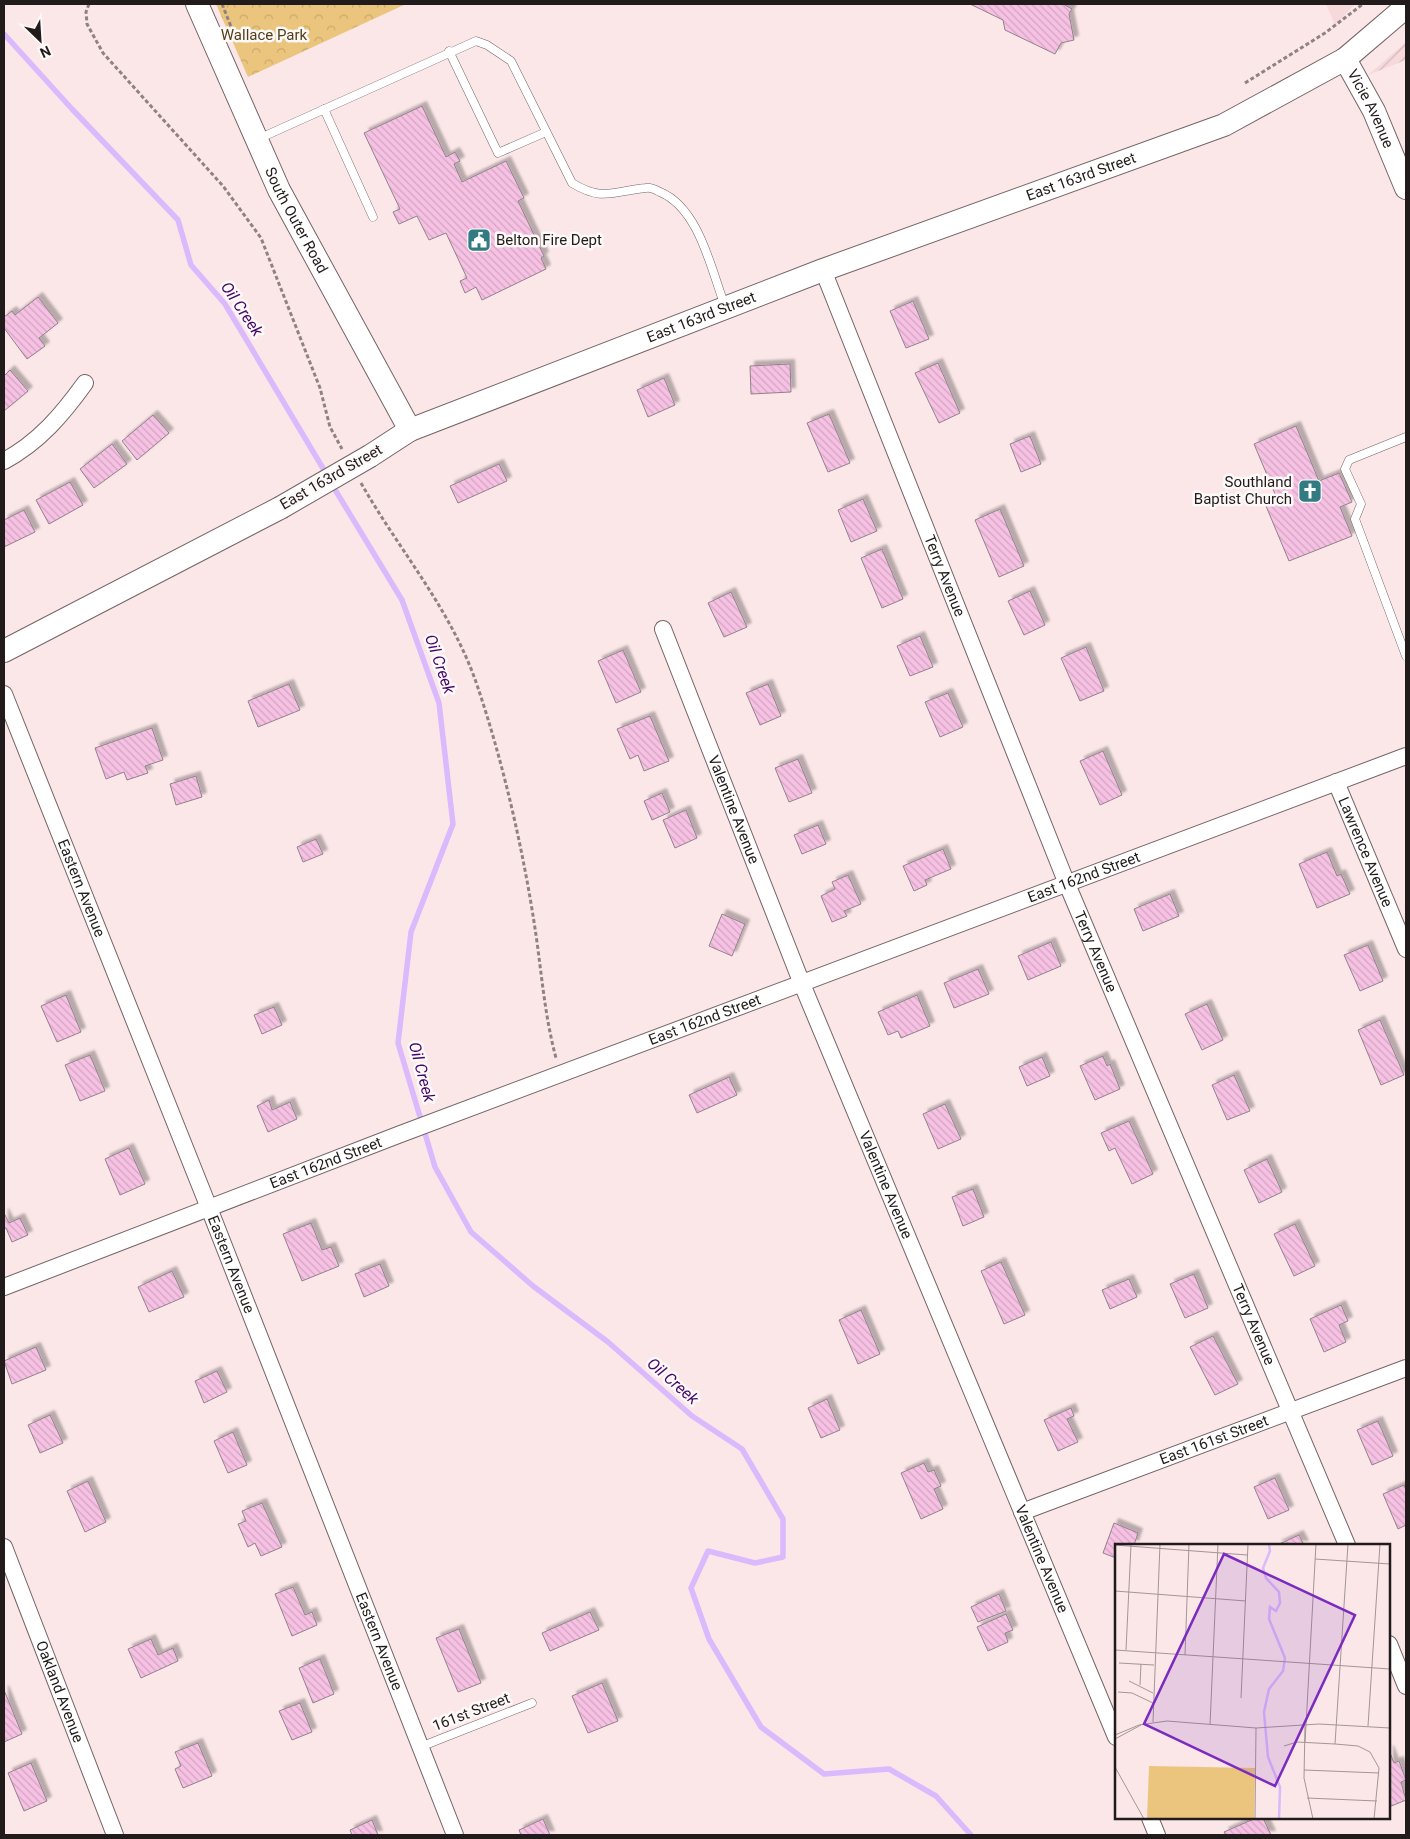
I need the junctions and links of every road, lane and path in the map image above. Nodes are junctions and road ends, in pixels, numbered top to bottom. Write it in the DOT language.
graph roads {
  1 [pos="89,4"];
  2 [pos="197,4"];
  3 [pos="1363,4"];
  4 [pos="1406,7"];
  5 [pos="449,51"];
  6 [pos="1345,59"];
  7 [pos="1245,84"];
  8 [pos="324,109"];
  9 [pos="546,132"];
  10 [pos="256,140"];
  11 [pos="1406,188"];
  12 [pos="373,217"];
  13 [pos="823,270"];
  14 [pos="726,307"];
  15 [pos="85,383"];
  16 [pos="410,430"];
  17 [pos="1406,437"];
  18 [pos="346,457"];
  19 [pos="4,461"];
  20 [pos="360,482"];
  21 [pos="663,629"];
  22 [pos="4,651"];
  23 [pos="1406,656"];
  24 [pos="4,694"];
  25 [pos="1406,756"];
  26 [pos="1336,782"];
  27 [pos="1068,884"];
  28 [pos="1406,949"];
  29 [pos="802,984"];
  30 [pos="557,1063"];
  31 [pos="209,1208"];
  32 [pos="4,1287"];
  33 [pos="1406,1368"];
  34 [pos="1290,1411"];
  35 [pos="1022,1512"];
  36 [pos="1347,1544"];
  37 [pos="4,1547"];
  38 [pos="1390,1646"];
  39 [pos="1406,1686"];
  40 [pos="532,1703"];
  41 [pos="1115,1735"];
  42 [pos="420,1747"];
  43 [pos="1150,1819"];
  44 [pos="115,1835"];
  45 [pos="454,1835"];
  46 [pos="1157,1835"];
  1 -- 18 [label="path"];
  2 -- 10 [label="street, South Outer Road"];
  3 -- 7 [label="path"];
  4 -- 6 [label="street, East 163rd Street"];
  5 -- 8 [label="lane"];
  5 -- 9 [label="lane"];
  5 -- 9 [label="lane"];
  6 -- 11 [label="street, Vicie Avenue"];
  6 -- 13 [label="street, East 163rd Street"];
  8 -- 10 [label="lane"];
  8 -- 12 [label="lane"];
  9 -- 14 [label="lane"];
  10 -- 16 [label="street, South Outer Road"];
  13 -- 14 [label="street, East 163rd Street"];
  13 -- 27 [label="street, Terry Avenue"];
  14 -- 16 [label="street, East 163rd Street"];
  15 -- 19 [label="street"];
  16 -- 22 [label="street, East 163rd Street, bridge"];
  17 -- 23 [label="lane"];
  20 -- 30 [label="path"];
  21 -- 29 [label="street, Valentine Avenue"];
  24 -- 31 [label="street, Eastern Avenue"];
  25 -- 26 [label="street, East 162nd Street"];
  26 -- 27 [label="street, East 162nd Street"];
  26 -- 28 [label="street, Lawrence Avenue"];
  27 -- 29 [label="street, East 162nd Street"];
  27 -- 34 [label="street, Terry Avenue"];
  29 -- 31 [label="street, East 162nd Street"];
  29 -- 35 [label="street, Valentine Avenue"];
  31 -- 32 [label="street, East 162nd Street"];
  31 -- 42 [label="street, Eastern Avenue"];
  33 -- 34 [label="street, East 161st Street"];
  34 -- 35 [label="street, East 161st Street"];
  34 -- 36 [label="street, Terry Avenue"];
  35 -- 41 [label="street, Valentine Avenue"];
  37 -- 44 [label="street, Oakland Avenue"];
  38 -- 39 [label="street"];
  40 -- 42 [label="lane, 161st Street"];
  42 -- 45 [label="street, Eastern Avenue"];
  43 -- 46 [label="street"];
}
